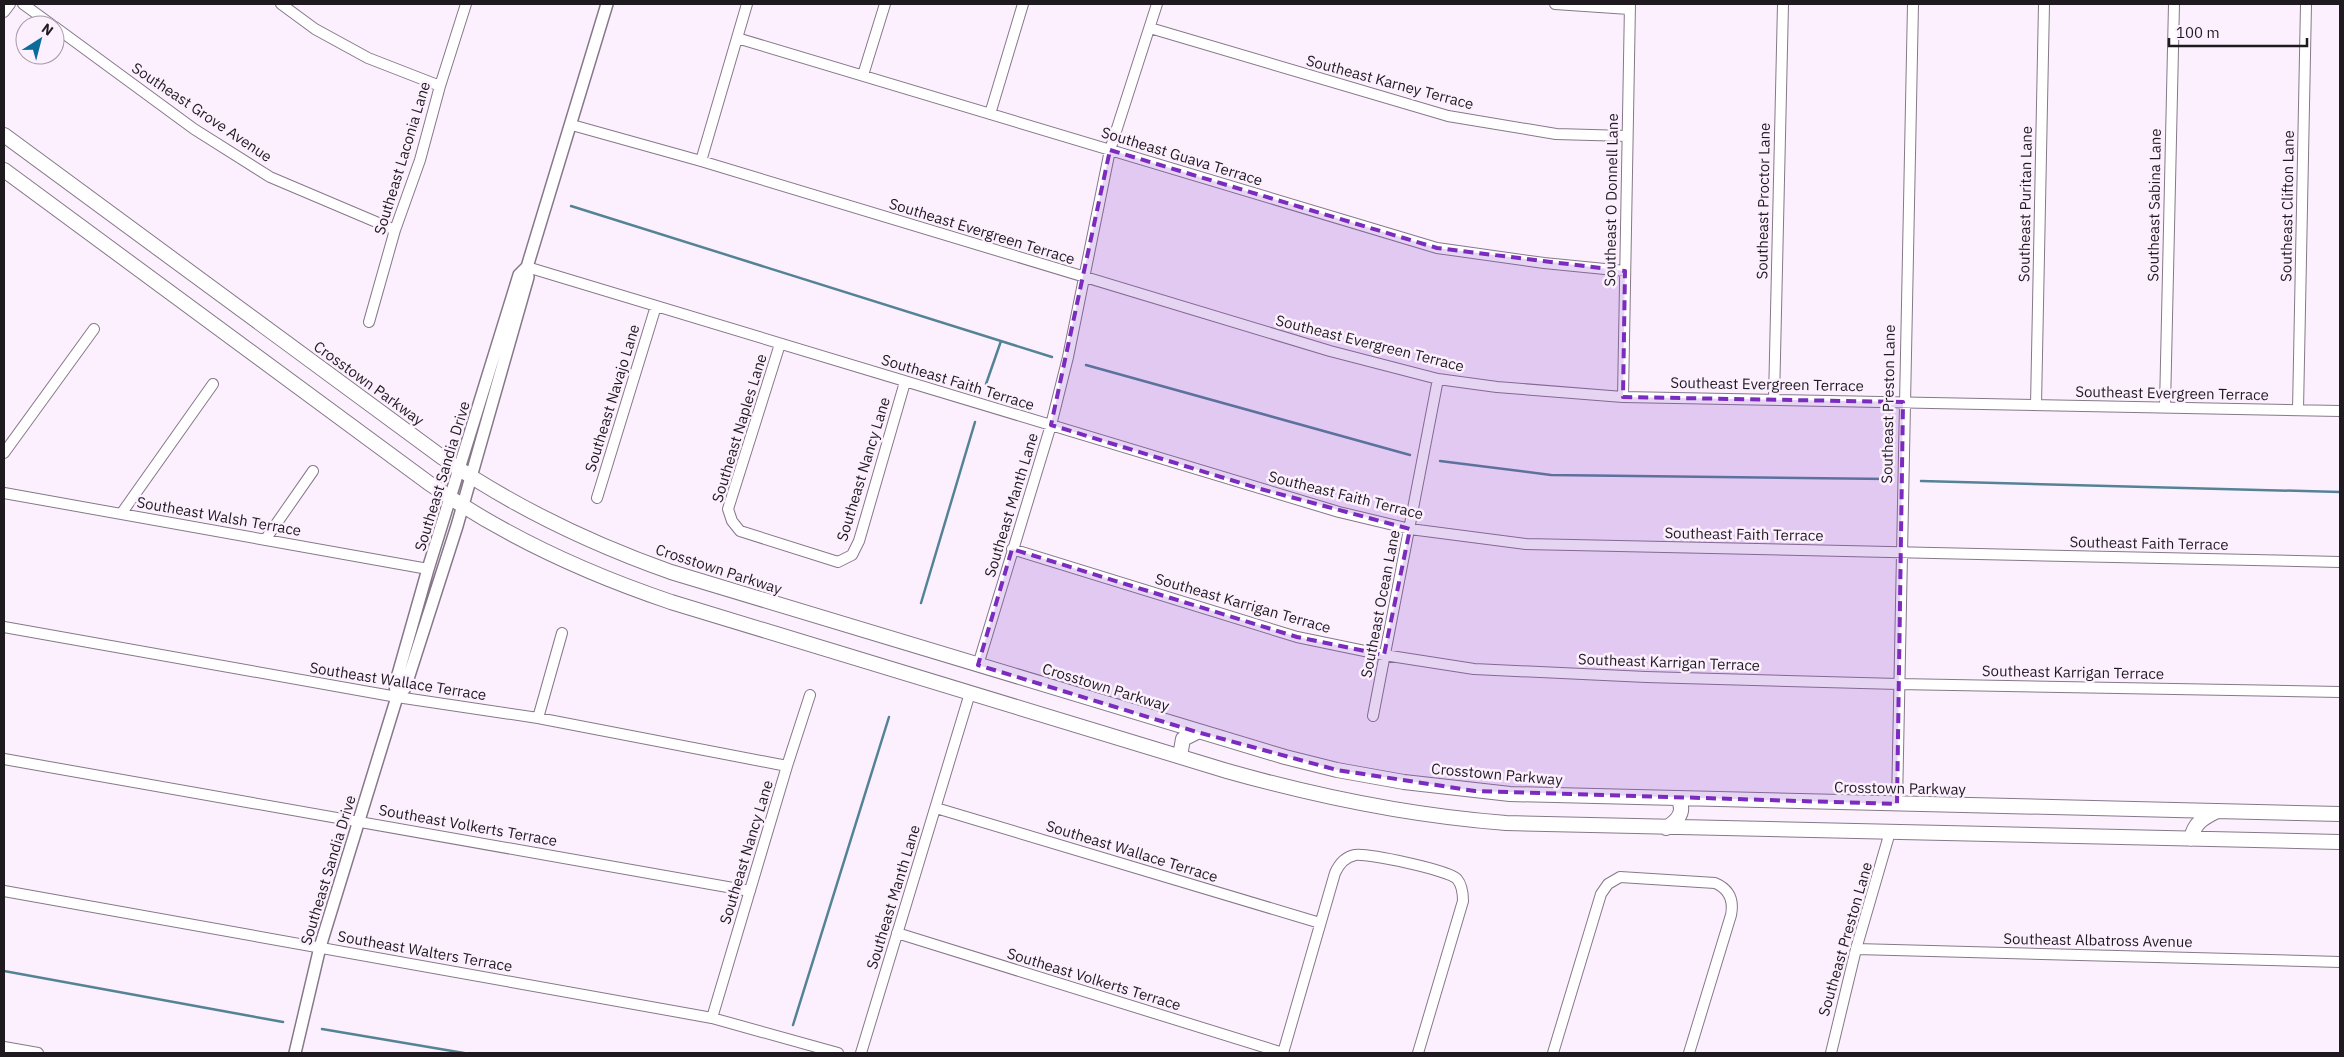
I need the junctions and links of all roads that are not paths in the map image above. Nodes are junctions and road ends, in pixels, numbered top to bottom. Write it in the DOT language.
graph roads {
  1 [pos="10,4"];
  2 [pos="23,4"];
  3 [pos="281,4"];
  4 [pos="466,4"];
  5 [pos="607,4"];
  6 [pos="747,4"];
  7 [pos="885,4"];
  8 [pos="1023,4"];
  9 [pos="1158,4"];
  10 [pos="1555,4"];
  11 [pos="1783,4"];
  12 [pos="1913,4"];
  13 [pos="2044,4"];
  14 [pos="2174,4"];
  15 [pos="2306,4"];
  16 [pos="1629,6"];
  17 [pos="4,12"];
  18 [pos="38,15"];
  19 [pos="1150,28"];
  20 [pos="65,34"];
  21 [pos="737,38"];
  22 [pos="863,74"];
  23 [pos="440,86"];
  24 [pos="990,114"];
  25 [pos="572,125"];
  26 [pos="4,135"];
  27 [pos="1627,136"];
  28 [pos="1110,150"];
  29 [pos="701,161"];
  30 [pos="4,170"];
  31 [pos="395,230"];
  32 [pos="527,268"];
  33 [pos="1624,271"];
  34 [pos="1083,277"];
  35 [pos="656,306"];
  36 [pos="369,322"];
  37 [pos="94,329"];
  38 [pos="780,344"];
  39 [pos="1438,379"];
  40 [pos="905,382"];
  41 [pos="214,384"];
  42 [pos="1623,397"];
  43 [pos="1774,400"];
  44 [pos="1903,402"];
  45 [pos="2036,405"];
  46 [pos="2165,407"];
  47 [pos="2298,410"];
  48 [pos="2340,411"];
  49 [pos="1051,425"];
  50 [pos="4,453"];
  51 [pos="459,469"];
  52 [pos="314,471"];
  53 [pos="471,477"];
  54 [pos="4,493"];
  55 [pos="597,498"];
  56 [pos="457,502"];
  57 [pos="121,514"];
  58 [pos="732,521"];
  59 [pos="1410,529"];
  60 [pos="265,540"];
  61 [pos="1012,549"];
  62 [pos="1901,552"];
  63 [pos="2340,562"];
  64 [pos="428,569"];
  65 [pos="4,627"];
  66 [pos="562,633"];
  67 [pos="1384,655"];
  68 [pos="978,665"];
  69 [pos="1898,684"];
  70 [pos="2340,692"];
  71 [pos="970,693"];
  72 [pos="810,695"];
  73 [pos="397,697"];
  74 [pos="1373,716"];
  75 [pos="538,718"];
  76 [pos="1197,732"];
  77 [pos="1180,756"];
  78 [pos="4,759"];
  79 [pos="787,766"];
  80 [pos="1678,799"];
  81 [pos="1897,804"];
  82 [pos="936,808"];
  83 [pos="2217,811"];
  84 [pos="2340,814"];
  85 [pos="359,820"];
  86 [pos="1666,828"];
  87 [pos="1890,832"];
  88 [pos="2191,839"];
  89 [pos="2340,842"];
  90 [pos="4,891"];
  91 [pos="750,891"];
  92 [pos="1320,923"];
  93 [pos="897,933"];
  94 [pos="320,947"];
  95 [pos="1856,949"];
  96 [pos="2340,962"];
  97 [pos="712,1018"];
  98 [pos="4,1047"];
  99 [pos="28,1052"];
  100 [pos="38,1053"];
  101 [pos="295,1053"];
  102 [pos="838,1053"];
  103 [pos="861,1053"];
  104 [pos="1283,1053"];
  105 [pos="1418,1053"];
  106 [pos="1553,1053"];
  107 [pos="1689,1053"];
  108 [pos="1832,1053"];
  1 -- 17 [label="street"];
  2 -- 18 [label="street"];
  3 -- 23 [label="street"];
  4 -- 23 [label="street, Southeast Laconia Lane"];
  5 -- 25 [label="street, Southeast Sandia Drive"];
  6 -- 21 [label="street"];
  7 -- 22 [label="street"];
  8 -- 24 [label="street"];
  9 -- 19 [label="street, Southeast Manth Lane"];
  10 -- 16 [label="street"];
  11 -- 43 [label="street, Southeast Proctor Lane"];
  12 -- 44 [label="street, Southeast Preston Lane"];
  13 -- 45 [label="street, Southeast Puritan Lane"];
  14 -- 46 [label="street, Southeast Sabina Lane"];
  15 -- 47 [label="street, Southeast Clifton Lane"];
  16 -- 27 [label="street, Southeast O Donnell Lane"];
  19 -- 27 [label="street, Southeast Karney Terrace"];
  19 -- 28 [label="street, Southeast Manth Lane"];
  20 -- 31 [label="street, Southeast Grove Avenue"];
  21 -- 22 [label="street, Southeast Guava Terrace"];
  21 -- 29 [label="street"];
  22 -- 24 [label="street, Southeast Guava Terrace"];
  23 -- 31 [label="street, Southeast Laconia Lane"];
  24 -- 28 [label="street, Southeast Guava Terrace"];
  25 -- 29 [label="street, Southeast Evergreen Terrace"];
  25 -- 32 [label="street, Southeast Sandia Drive"];
  26 -- 51 [label="main road, Crosstown Parkway"];
  27 -- 33 [label="street, Southeast O Donnell Lane"];
  28 -- 33 [label="street, Southeast Guava Terrace"];
  28 -- 34 [label="street, Southeast Manth Lane"];
  29 -- 34 [label="street, Southeast Evergreen Terrace"];
  30 -- 56 [label="main road"];
  31 -- 36 [label="street, Southeast Laconia Lane"];
  32 -- 35 [label="street, Southeast Faith Terrace"];
  32 -- 51 [label="street, Southeast Sandia Drive"];
  32 -- 53 [label="street, Southeast Sandia Drive"];
  33 -- 42 [label="street, Southeast O Donnell Lane"];
  34 -- 39 [label="street, Southeast Evergreen Terrace"];
  34 -- 49 [label="street, Southeast Manth Lane"];
  35 -- 38 [label="street, Southeast Faith Terrace"];
  35 -- 55 [label="street, Southeast Navajo Lane"];
  37 -- 50 [label="street"];
  38 -- 40 [label="street, Southeast Faith Terrace"];
  38 -- 58 [label="street, Southeast Naples Lane"];
  39 -- 42 [label="street, Southeast Evergreen Terrace"];
  39 -- 59 [label="street, Southeast Ocean Lane"];
  40 -- 49 [label="street, Southeast Faith Terrace"];
  40 -- 58 [label="street, Southeast Nancy Lane"];
  41 -- 57 [label="street"];
  42 -- 43 [label="street, Southeast Evergreen Terrace"];
  43 -- 44 [label="street, Southeast Evergreen Terrace"];
  44 -- 45 [label="street, Southeast Evergreen Terrace"];
  44 -- 62 [label="street, Southeast Preston Lane"];
  45 -- 46 [label="street, Southeast Evergreen Terrace"];
  46 -- 47 [label="street, Southeast Evergreen Terrace"];
  47 -- 48 [label="street, Southeast Evergreen Terrace"];
  49 -- 59 [label="street, Southeast Faith Terrace"];
  49 -- 61 [label="street, Southeast Manth Lane"];
  51 -- 53 [label="main road, Crosstown Parkway"];
  51 -- 56 [label="street, Southeast Sandia Drive"];
  52 -- 60 [label="street"];
  53 -- 56 [label="street, Southeast Sandia Drive"];
  53 -- 68 [label="main road, Crosstown Parkway"];
  54 -- 57 [label="street, Southeast Walsh Terrace"];
  56 -- 64 [label="street, Southeast Sandia Drive"];
  56 -- 71 [label="main road"];
  56 -- 73 [label="street, Southeast Sandia Drive"];
  57 -- 60 [label="street, Southeast Walsh Terrace"];
  59 -- 62 [label="street, Southeast Faith Terrace"];
  59 -- 67 [label="street, Southeast Ocean Lane"];
  60 -- 64 [label="street, Southeast Walsh Terrace"];
  61 -- 67 [label="street, Southeast Karrigan Terrace"];
  61 -- 68 [label="street, Southeast Manth Lane"];
  62 -- 63 [label="street, Southeast Faith Terrace"];
  62 -- 69 [label="street, Southeast Preston Lane"];
  64 -- 73 [label="street, Southeast Sandia Drive"];
  65 -- 73 [label="street, Southeast Wallace Terrace"];
  66 -- 75 [label="street"];
  67 -- 69 [label="street, Southeast Karrigan Terrace"];
  67 -- 74 [label="street, Southeast Ocean Lane"];
  68 -- 76 [label="main road, Crosstown Parkway"];
  69 -- 70 [label="street, Southeast Karrigan Terrace"];
  69 -- 81 [label="street, Southeast Preston Lane"];
  71 -- 77 [label="main road"];
  71 -- 82 [label="street, Southeast Manth Lane"];
  72 -- 79 [label="street, Southeast Nancy Lane"];
  73 -- 75 [label="street, Southeast Wallace Terrace"];
  73 -- 85 [label="street, Southeast Sandia Drive"];
  75 -- 79 [label="street, Southeast Wallace Terrace"];
  76 -- 77 [label="main road"];
  76 -- 80 [label="main road, Crosstown Parkway"];
  77 -- 86 [label="main road"];
  78 -- 85 [label="street, Southeast Volkerts Terrace"];
  79 -- 91 [label="street, Southeast Nancy Lane"];
  80 -- 81 [label="main road, Crosstown Parkway"];
  80 -- 86 [label="main road"];
  81 -- 83 [label="main road, Crosstown Parkway"];
  82 -- 92 [label="street, Southeast Wallace Terrace"];
  82 -- 93 [label="street, Southeast Manth Lane"];
  83 -- 84 [label="main road, Crosstown Parkway"];
  83 -- 88 [label="main road"];
  85 -- 91 [label="street, Southeast Volkerts Terrace"];
  85 -- 94 [label="street, Southeast Sandia Drive"];
  86 -- 87 [label="main road"];
  87 -- 88 [label="main road"];
  87 -- 95 [label="street, Southeast Preston Lane"];
  88 -- 89 [label="main road"];
  90 -- 94 [label="street, Southeast Walters Terrace"];
  91 -- 97 [label="street, Southeast Nancy Lane"];
  92 -- 104 [label="street"];
  92 -- 105 [label="street"];
  93 -- 103 [label="street, Southeast Manth Lane"];
  93 -- 104 [label="street, Southeast Volkerts Terrace"];
  94 -- 97 [label="street, Southeast Walters Terrace"];
  94 -- 101 [label="street, Southeast Sandia Drive"];
  95 -- 96 [label="street, Southeast Albatross Avenue"];
  95 -- 108 [label="street, Southeast Preston Lane"];
  97 -- 102 [label="street, Southeast Walters Terrace"];
  98 -- 99 [label="street"];
  99 -- 100 [label="street"];
  106 -- 107 [label="street"];
}
